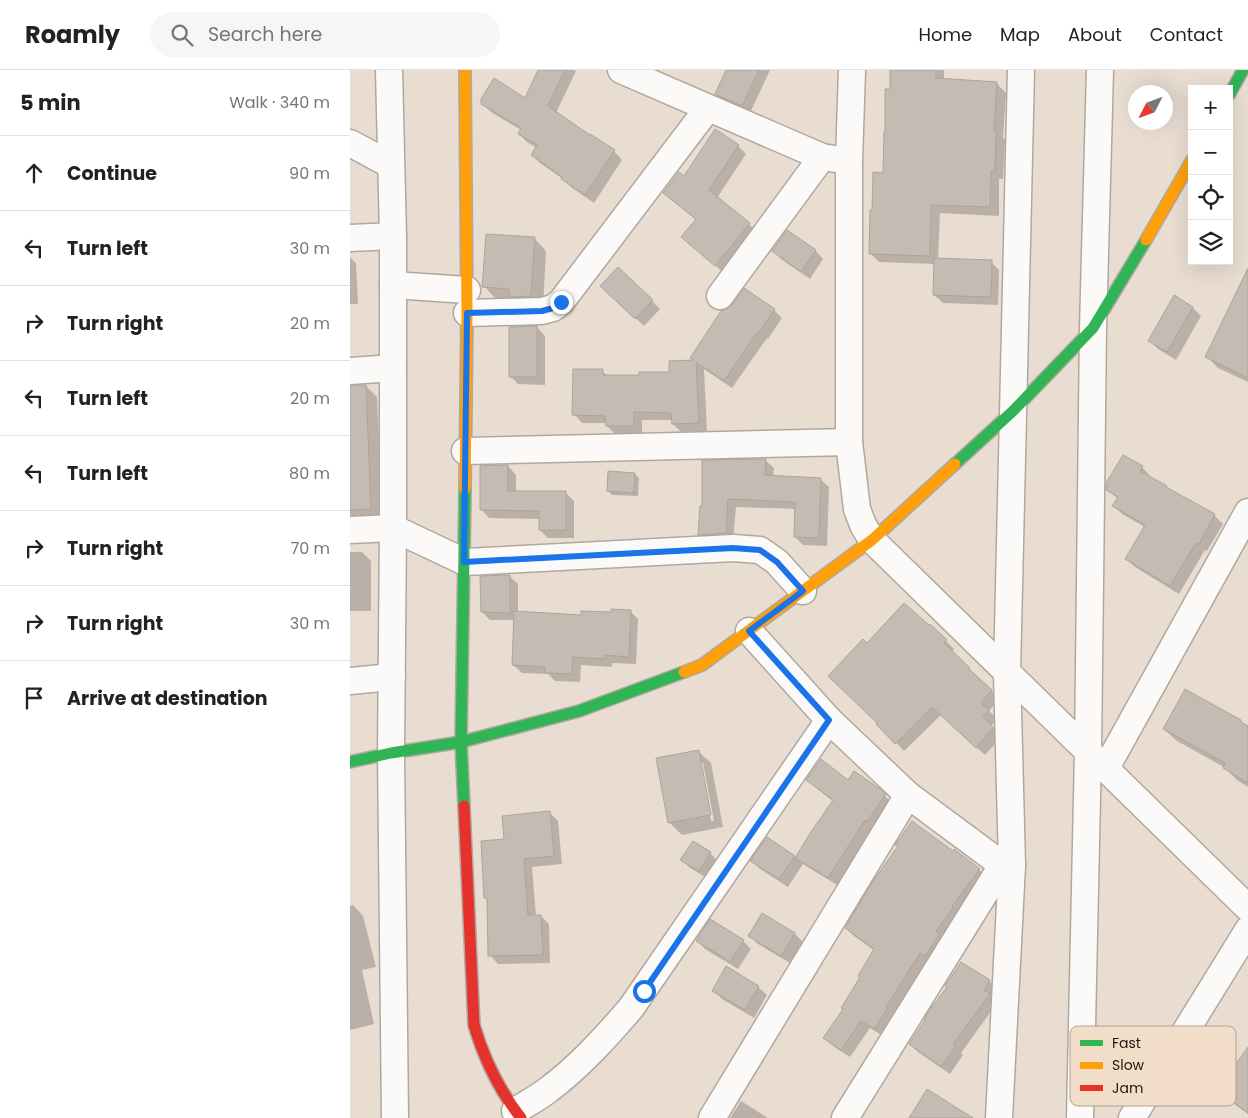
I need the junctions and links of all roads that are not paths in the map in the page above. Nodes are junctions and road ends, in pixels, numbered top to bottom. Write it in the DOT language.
graph roads {
  1 [pos="390,70"];
  2 [pos="465,70"];
  3 [pos="621,70"];
  4 [pos="852,70"];
  5 [pos="1020,70"];
  6 [pos="1100,70"];
  7 [pos="1243,70"];
  8 [pos="1233,88"];
  9 [pos="708,108"];
  10 [pos="350,143"];
  11 [pos="822,157"];
  12 [pos="849,161"];
  13 [pos="391,165"];
  14 [pos="1188,167"];
  15 [pos="392,236"];
  16 [pos="350,238"];
  17 [pos="393,285"];
  18 [pos="720,296"];
  19 [pos="467,302"];
  20 [pos="1093,328"];
  21 [pos="393,368"];
  22 [pos="350,371"];
  23 [pos="1013,411"];
  24 [pos="849,442"];
  25 [pos="465,451"];
  26 [pos="1248,512"];
  27 [pos="393,528"];
  28 [pos="350,530"];
  29 [pos="872,540"];
  30 [pos="464,562"];
  31 [pos="803,591"];
  32 [pos="749,631"];
  33 [pos="1007,673"];
  34 [pos="392,677"];
  35 [pos="350,681"];
  36 [pos="829,720"];
  37 [pos="461,742"];
  38 [pos="391,753"];
  39 [pos="1097,759"];
  40 [pos="350,762"];
  41 [pos="908,795"];
  42 [pos="1008,864"];
  43 [pos="1248,908"];
  44 [pos="1248,930"];
  45 [pos="1084,1026"];
  46 [pos="1189,1026"];
  47 [pos="1139,1106"];
  48 [pos="518,1114"];
  49 [pos="996,1114"];
  50 [pos="395,1118"];
  51 [pos="712,1118"];
  52 [pos="845,1118"];
  53 [pos="1132,1118"];
  1 -- 13 [label="street"];
  2 -- 19 [label="main road"];
  3 -- 9 [label="street"];
  4 -- 12 [label="street"];
  5 -- 23 [label="street"];
  6 -- 20 [label="street"];
  7 -- 8 [label="main road"];
  9 -- 11 [label="street"];
  9 -- 19 [label="street"];
  10 -- 13 [label="street"];
  11 -- 12 [label="street"];
  11 -- 18 [label="street"];
  12 -- 24 [label="street"];
  13 -- 15 [label="street"];
  14 -- 20 [label="main road"];
  15 -- 16 [label="street"];
  15 -- 17 [label="street"];
  17 -- 19 [label="street"];
  17 -- 21 [label="street"];
  19 -- 25 [label="main road"];
  20 -- 23 [label="main road"];
  20 -- 39 [label="street"];
  21 -- 22 [label="street"];
  21 -- 27 [label="street"];
  23 -- 29 [label="main road"];
  23 -- 33 [label="street"];
  24 -- 25 [label="street"];
  24 -- 29 [label="street"];
  25 -- 30 [label="main road"];
  26 -- 39 [label="street"];
  27 -- 28 [label="street"];
  27 -- 30 [label="street"];
  27 -- 34 [label="street"];
  29 -- 31 [label="main road"];
  29 -- 33 [label="street"];
  30 -- 31 [label="street"];
  30 -- 37 [label="main road"];
  31 -- 32 [label="main road"];
  32 -- 36 [label="street"];
  32 -- 37 [label="main road"];
  33 -- 39 [label="street"];
  33 -- 42 [label="street"];
  34 -- 35 [label="street"];
  34 -- 38 [label="street"];
  36 -- 41 [label="street"];
  36 -- 48 [label="street"];
  37 -- 38 [label="main road"];
  37 -- 48 [label="main road"];
  38 -- 40 [label="main road"];
  38 -- 50 [label="street"];
  39 -- 43 [label="street"];
  39 -- 45 [label="street"];
  41 -- 42 [label="street"];
  41 -- 51 [label="street"];
  42 -- 49 [label="street"];
  42 -- 52 [label="street"];
  44 -- 46 [label="street"];
  47 -- 53 [label="street"];
}
